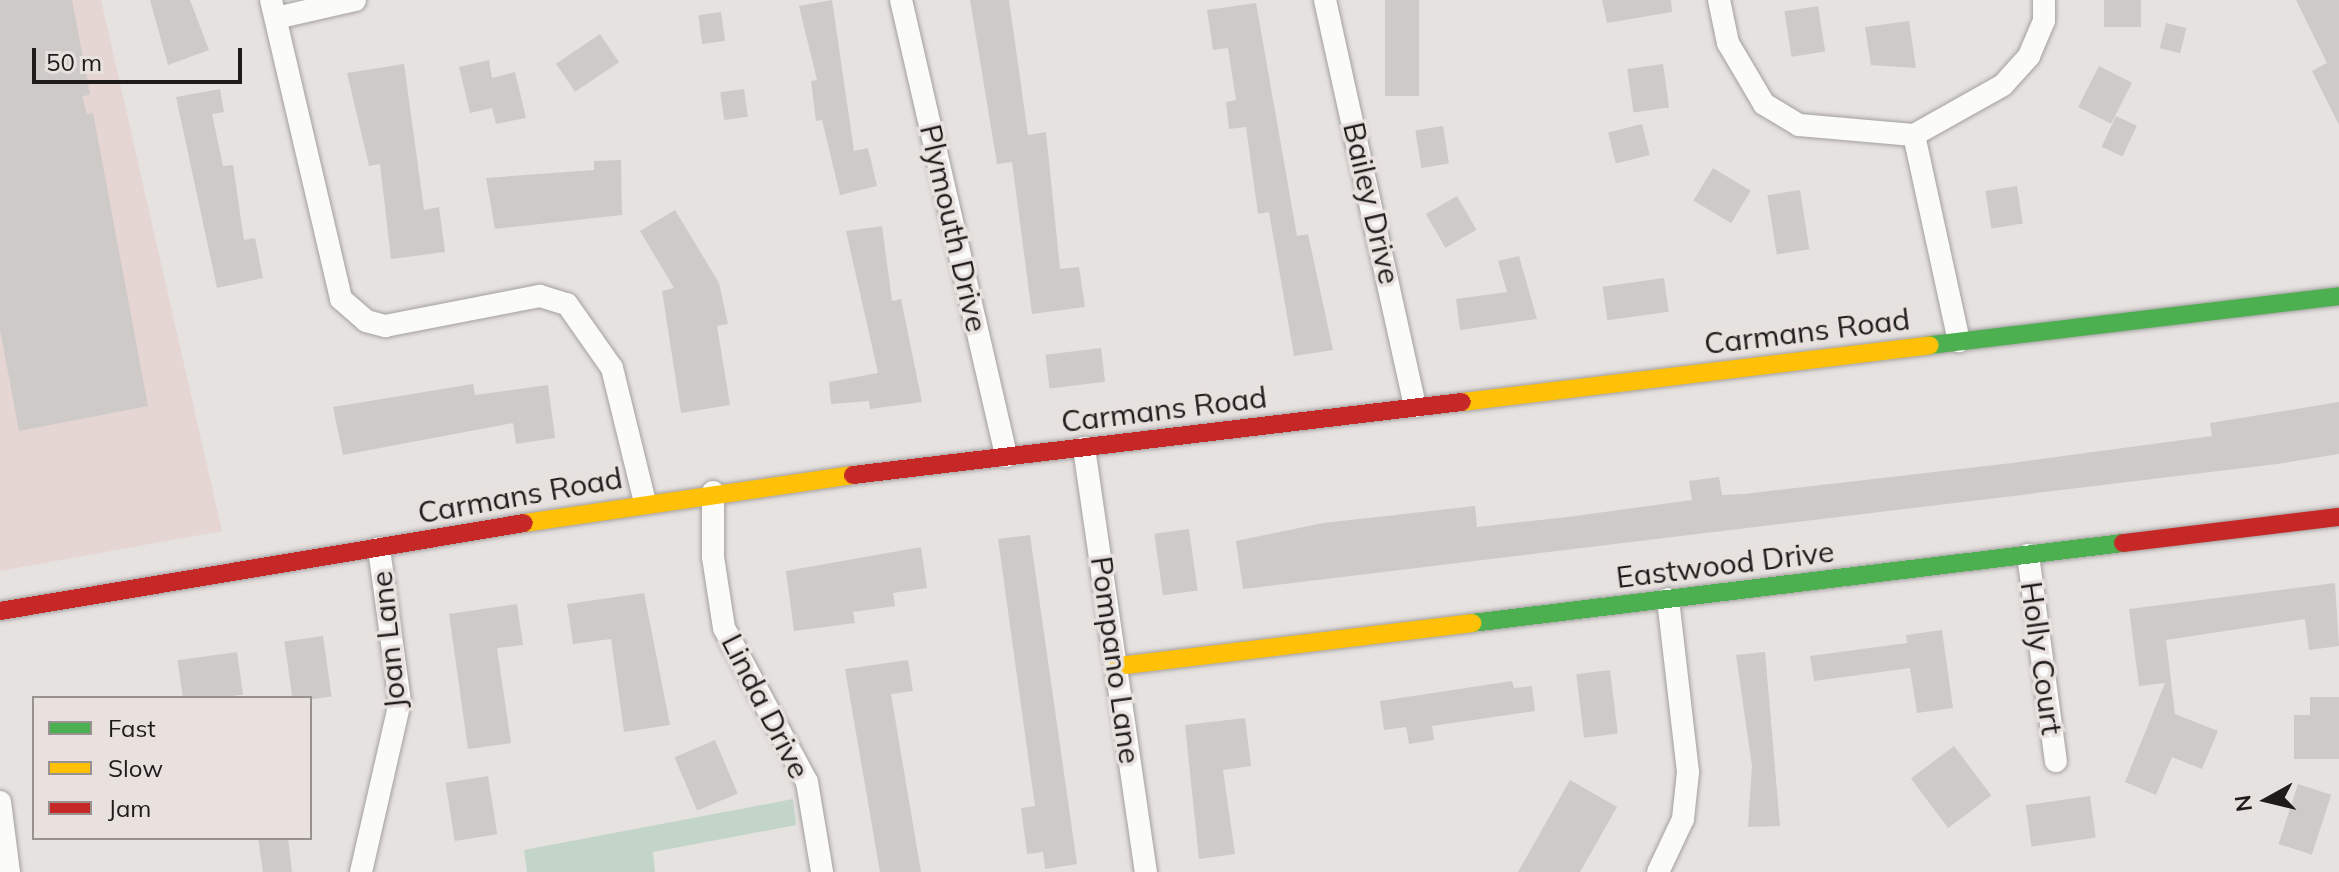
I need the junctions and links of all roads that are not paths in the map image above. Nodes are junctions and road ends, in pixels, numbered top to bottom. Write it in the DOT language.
graph roads {
  1 [pos="355,0"];
  2 [pos="901,0"];
  3 [pos="1325,0"];
  4 [pos="1719,0"];
  5 [pos="2044,0"];
  6 [pos="274,9"];
  7 [pos="1914,135"];
  8 [pos="2339,296"];
  9 [pos="1959,341"];
  10 [pos="1415,406"];
  11 [pos="1084,448"];
  12 [pos="1006,456"];
  13 [pos="713,492"];
  14 [pos="645,502"];
  15 [pos="2339,517"];
  16 [pos="379,548"];
  17 [pos="2028,555"];
  18 [pos="1668,599"];
  19 [pos="0,611"];
  20 [pos="1118,666"];
  21 [pos="2056,761"];
  22 [pos="0,802"];
  23 [pos="2,841"];
  24 [pos="9,872"];
  25 [pos="361,872"];
  26 [pos="822,872"];
  27 [pos="1146,872"];
  28 [pos="1658,872"];
  1 -- 6 [label="street"];
  2 -- 12 [label="street, Plymouth Drive"];
  3 -- 10 [label="street, Bailey Drive"];
  4 -- 7 [label="street"];
  5 -- 7 [label="street"];
  6 -- 14 [label="street"];
  7 -- 9 [label="street"];
  8 -- 9 [label="street, Carmans Road"];
  9 -- 10 [label="street, Carmans Road"];
  10 -- 11 [label="street, Carmans Road"];
  11 -- 12 [label="street, Carmans Road"];
  11 -- 20 [label="street, Pompano Lane"];
  12 -- 13 [label="street, Carmans Road"];
  13 -- 14 [label="street, Carmans Road"];
  13 -- 26 [label="street, Linda Drive"];
  14 -- 16 [label="street, Carmans Road"];
  15 -- 17 [label="street, Eastwood Drive"];
  16 -- 19 [label="street, Carmans Road"];
  16 -- 25 [label="street, Joan Lane"];
  17 -- 18 [label="street, Eastwood Drive"];
  17 -- 21 [label="street, Holly Court"];
  18 -- 20 [label="street, Eastwood Drive"];
  18 -- 28 [label="street"];
  20 -- 27 [label="street, Pompano Lane"];
  22 -- 23 [label="street"];
  23 -- 24 [label="street"];
}
